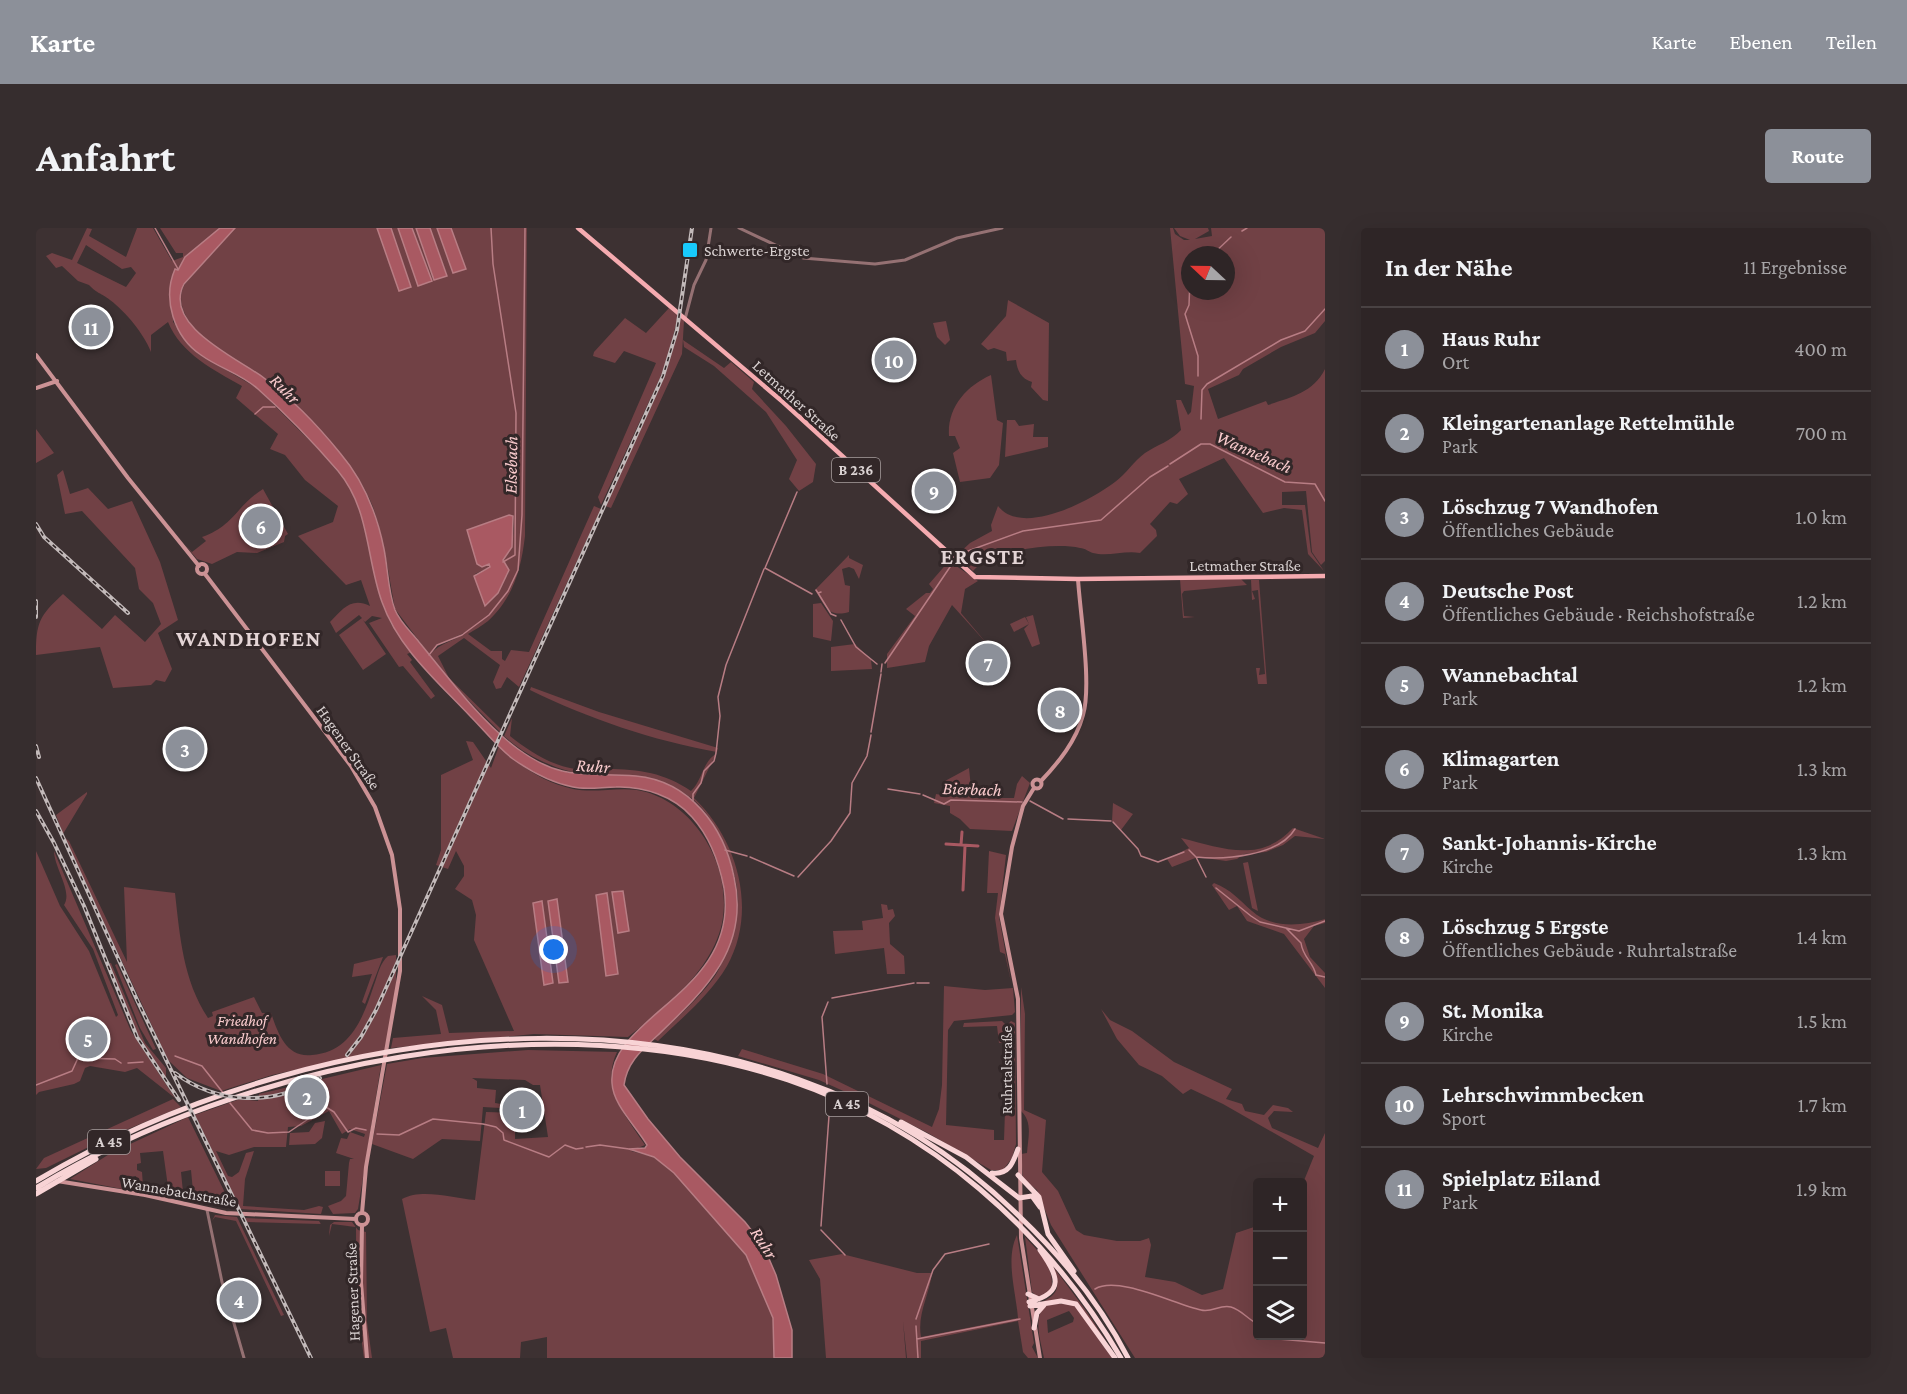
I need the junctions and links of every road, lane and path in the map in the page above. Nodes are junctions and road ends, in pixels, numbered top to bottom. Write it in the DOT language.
graph roads {
  1 [pos="578,228"];
  2 [pos="711,228"];
  3 [pos="739,228"];
  4 [pos="1002,228"];
  5 [pos="685,319"];
  6 [pos="36,355"];
  7 [pos="57,381"];
  8 [pos="36,388"];
  9 [pos="1325,576"];
  10 [pos="1078,579"];
  11 [pos="737,1062"];
  12 [pos="865,1106"];
  13 [pos="182,1113"];
  14 [pos="111,1147"];
  15 [pos="1018,1149"];
  16 [pos="987,1170"];
  17 [pos="1018,1175"];
  18 [pos="37,1182"];
  19 [pos="50,1187"];
  20 [pos="36,1194"];
  21 [pos="1019,1198"];
  22 [pos="36,1199"];
  23 [pos="1040,1207"];
  24 [pos="207,1210"];
  25 [pos="362,1213"];
  26 [pos="356,1219"];
  27 [pos="362,1225"];
  28 [pos="1024,1230"];
  29 [pos="1080,1283"];
  30 [pos="1028,1294"];
  31 [pos="1044,1301"];
  32 [pos="1030,1304"];
  33 [pos="1034,1328"];
  34 [pos="244,1358"];
  35 [pos="367,1358"];
  36 [pos="1040,1358"];
  37 [pos="1115,1358"];
  38 [pos="1121,1358"];
  39 [pos="1128,1358"];
  1 -- 5 [label="main road, Letmather Straße / B 236"];
  2 -- 5 [label="street"];
  3 -- 4 [label="street"];
  5 -- 10 [label="main road, Letmather Straße / B 236"];
  6 -- 7 [label="main road, Hagener Straße"];
  7 -- 8 [label="main road"];
  7 -- 25 [label="main road, Hagener Straße"];
  9 -- 10 [label="main road, Letmather Straße / B 236"];
  10 -- 15 [label="main road, Ruhrtalstraße"];
  11 -- 12 [label="highway, A 45"];
  11 -- 13 [label="highway, A 45"];
  11 -- 28 [label="highway, A 45"];
  12 -- 16 [label="highway"];
  12 -- 29 [label="highway, A 45"];
  13 -- 14 [label="highway, A 45"];
  13 -- 18 [label="highway, A 45"];
  14 -- 18 [label="highway, A 45"];
  14 -- 19 [label="highway"];
  15 -- 16 [label="highway"];
  15 -- 17 [label="main road, Ruhrtalstraße"];
  16 -- 21 [label="highway"];
  17 -- 21 [label="main road, Ruhrtalstraße"];
  17 -- 23 [label="highway"];
  18 -- 24 [label="main road, Wannebachstraße"];
  19 -- 20 [label="highway"];
  19 -- 22 [label="highway"];
  21 -- 23 [label="highway"];
  21 -- 30 [label="main road, Ruhrtalstraße"];
  23 -- 29 [label="highway"];
  24 -- 26 [label="main road, Wannebachstraße"];
  24 -- 34 [label="street"];
  25 -- 26 [label="main road"];
  25 -- 27 [label="main road, Hagener Straße"];
  26 -- 27 [label="main road"];
  27 -- 35 [label="main road, Hagener Straße"];
  28 -- 31 [label="highway"];
  28 -- 38 [label="highway, A 45"];
  29 -- 39 [label="highway, A 45"];
  30 -- 31 [label="highway"];
  30 -- 32 [label="main road, Ruhrtalstraße"];
  31 -- 32 [label="highway"];
  31 -- 33 [label="highway"];
  31 -- 37 [label="highway"];
  32 -- 33 [label="main road, Ruhrtalstraße"];
  33 -- 36 [label="main road, Ruhrtalstraße"];
}
